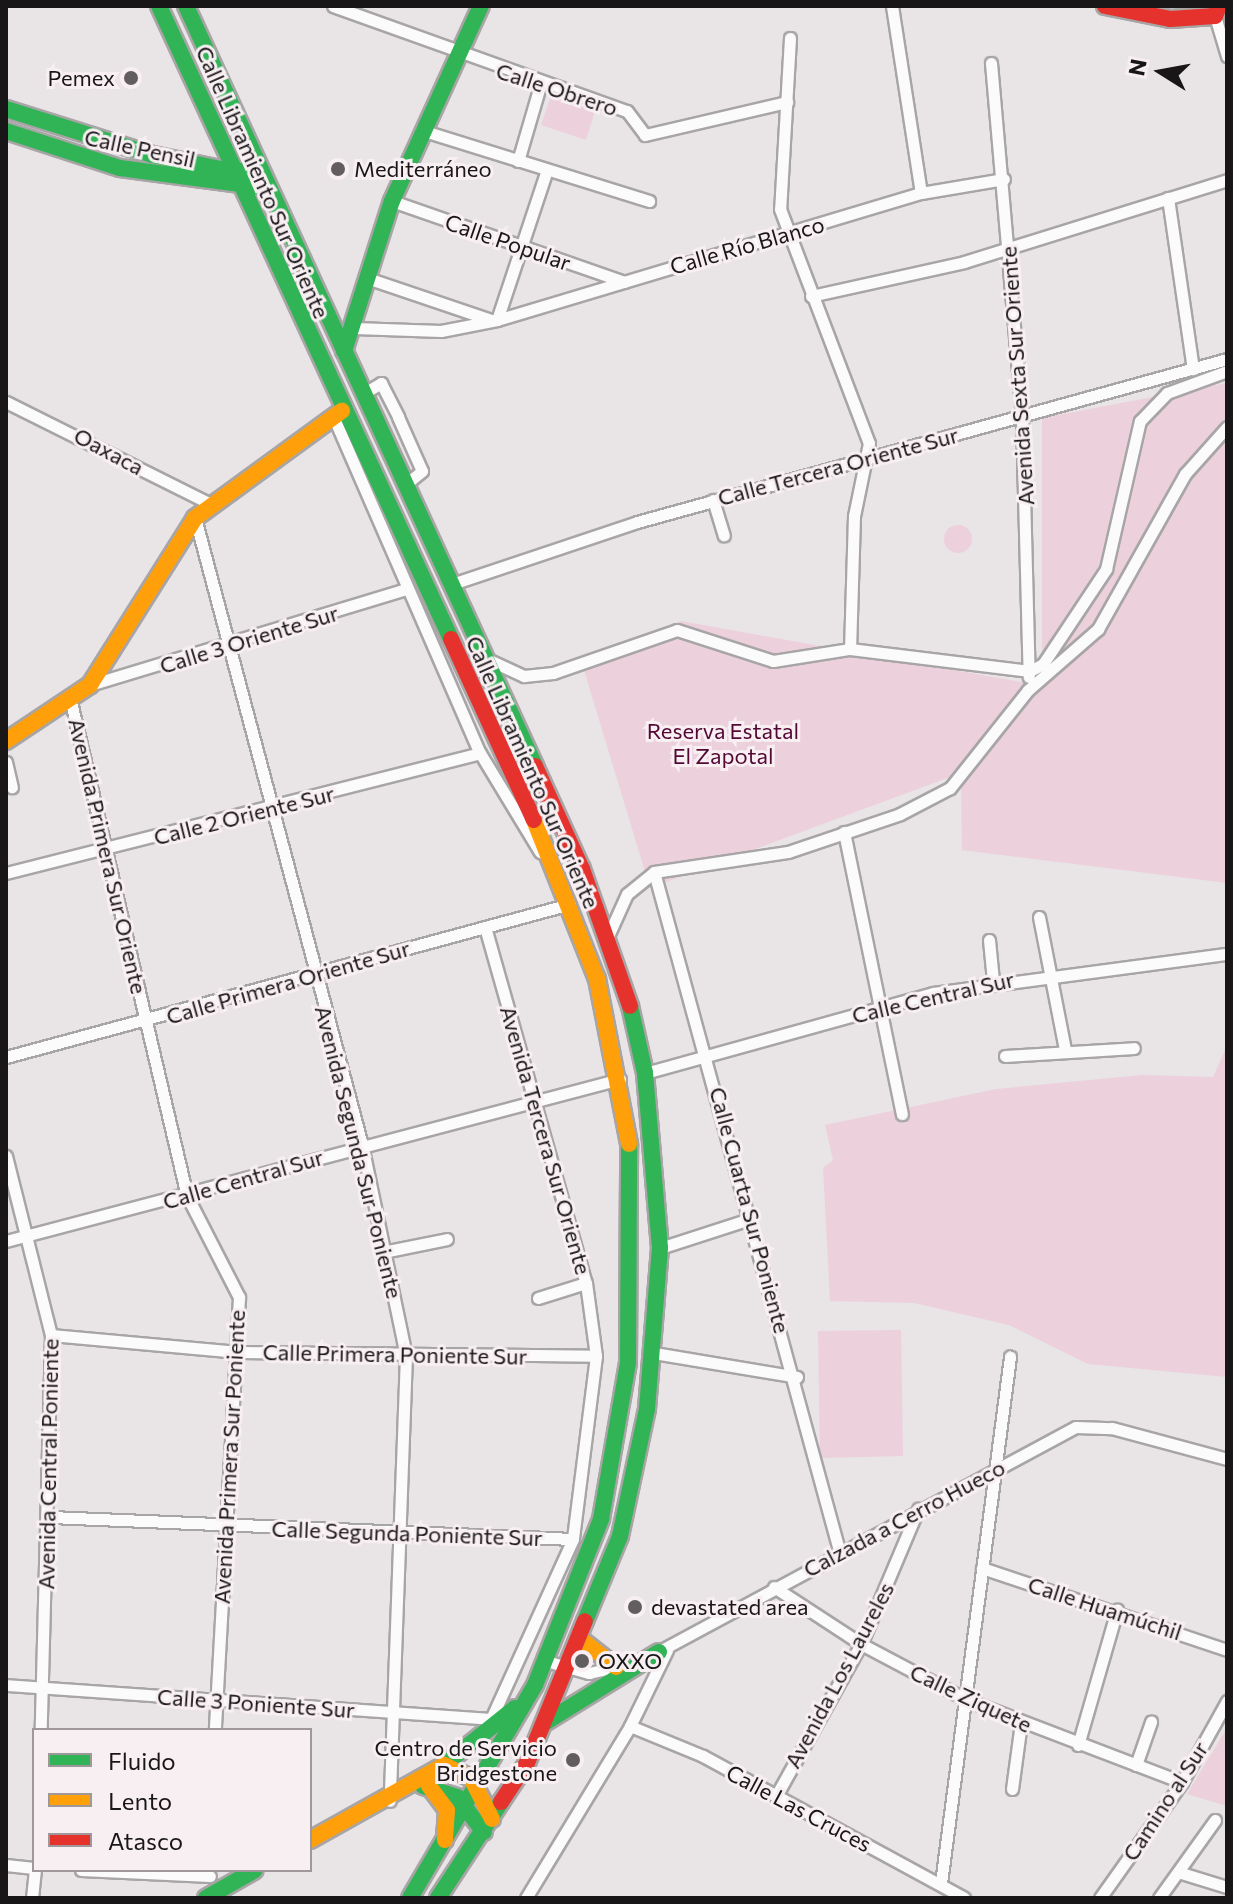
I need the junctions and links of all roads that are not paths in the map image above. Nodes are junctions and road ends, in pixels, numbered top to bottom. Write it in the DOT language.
graph roads {
  1 [pos="159,6"];
  2 [pos="186,6"];
  3 [pos="333,6"];
  4 [pos="481,6"];
  5 [pos="892,6"];
  6 [pos="1105,6"];
  7 [pos="1220,18"];
  8 [pos="790,38"];
  9 [pos="456,56"];
  10 [pos="1227,56"];
  11 [pos="991,63"];
  12 [pos="540,86"];
  13 [pos="787,102"];
  14 [pos="6,109"];
  15 [pos="421,130"];
  16 [pos="6,131"];
  17 [pos="518,161"];
  18 [pos="260,168"];
  19 [pos="547,170"];
  20 [pos="235,172"];
  21 [pos="1004,179"];
  22 [pos="1227,180"];
  23 [pos="269,188"];
  24 [pos="244,190"];
  25 [pos="921,193"];
  26 [pos="1168,198"];
  27 [pos="392,201"];
  28 [pos="649,201"];
  29 [pos="786,233"];
  30 [pos="518,246"];
  31 [pos="1006,249"];
  32 [pos="367,278"];
  33 [pos="625,282"];
  34 [pos="811,296"];
  35 [pos="495,320"];
  36 [pos="354,328"];
  37 [pos="344,351"];
  38 [pos="1227,359"];
  39 [pos="1193,369"];
  40 [pos="1227,371"];
  41 [pos="364,393"];
  42 [pos="6,402"];
  43 [pos="338,414"];
  44 [pos="398,417"];
  45 [pos="1022,418"];
  46 [pos="380,426"];
  47 [pos="1227,427"];
  48 [pos="863,458"];
  49 [pos="407,483"];
  50 [pos="713,500"];
  51 [pos="211,504"];
  52 [pos="195,518"];
  53 [pos="724,535"];
  54 [pos="452,584"];
  55 [pos="406,589"];
  56 [pos="230,645"];
  57 [pos="850,649"];
  58 [pos="486,659"];
  59 [pos="1030,671"];
  60 [pos="90,685"];
  61 [pos="1028,690"];
  62 [pos="71,702"];
  63 [pos="6,741"];
  64 [pos="480,753"];
  65 [pos="6,762"];
  66 [pos="12,787"];
  67 [pos="271,810"];
  68 [pos="844,832"];
  69 [pos="108,849"];
  70 [pos="654,872"];
  71 [pos="6,873"];
  72 [pos="561,878"];
  73 [pos="570,904"];
  74 [pos="1039,917"];
  75 [pos="485,927"];
  76 [pos="608,936"];
  77 [pos="989,940"];
  78 [pos="1227,954"];
  79 [pos="1046,972"];
  80 [pos="315,975"];
  81 [pos="993,981"];
  82 [pos="875,1009"];
  83 [pos="148,1022"];
  84 [pos="1134,1048"];
  85 [pos="1065,1049"];
  86 [pos="708,1055"];
  87 [pos="1005,1056"];
  88 [pos="6,1057"];
  89 [pos="645,1073"];
  90 [pos="620,1079"];
  91 [pos="536,1097"];
  92 [pos="902,1114"];
  93 [pos="362,1145"];
  94 [pos="6,1156"];
  95 [pos="187,1196"];
  96 [pos="750,1219"];
  97 [pos="28,1234"];
  98 [pos="447,1239"];
  99 [pos="6,1241"];
  100 [pos="660,1248"];
  101 [pos="388,1251"];
  102 [pos="586,1283"];
  103 [pos="538,1298"];
  104 [pos="51,1335"];
  105 [pos="238,1352"];
  106 [pos="654,1353"];
  107 [pos="406,1355"];
  108 [pos="596,1356"];
  109 [pos="1010,1357"];
  110 [pos="797,1377"];
  111 [pos="1227,1459"];
  112 [pos="996,1470"];
  113 [pos="918,1509"];
  114 [pos="50,1517"];
  115 [pos="223,1527"];
  116 [pos="402,1530"];
  117 [pos="573,1539"];
  118 [pos="839,1550"];
  119 [pos="982,1568"];
  120 [pos="774,1587"];
  121 [pos="1117,1610"];
  122 [pos="583,1641"];
  123 [pos="861,1644"];
  124 [pos="1227,1650"];
  125 [pos="663,1651"];
  126 [pos="546,1661"];
  127 [pos="616,1667"];
  128 [pos="570,1669"];
  129 [pos="6,1685"];
  130 [pos="535,1685"];
  131 [pos="43,1687"];
  132 [pos="967,1700"];
  133 [pos="216,1701"];
  134 [pos="1227,1701"];
  135 [pos="392,1712"];
  136 [pos="498,1719"];
  137 [pos="546,1722"];
  138 [pos="1021,1722"];
  139 [pos="1151,1722"];
  140 [pos="630,1726"];
  141 [pos="41,1728"];
  142 [pos="215,1728"];
  143 [pos="1078,1745"];
  144 [pos="444,1765"];
  145 [pos="1136,1765"];
  146 [pos="1182,1782"];
  147 [pos="421,1786"];
  148 [pos="479,1789"];
  149 [pos="1012,1789"];
  150 [pos="776,1796"];
  151 [pos="390,1801"];
  152 [pos="467,1808"];
  153 [pos="1215,1820"];
  154 [pos="488,1825"];
  155 [pos="312,1839"];
  156 [pos="441,1856"];
  157 [pos="6,1865"];
  158 [pos="32,1869"];
  159 [pos="35,1872"];
  160 [pos="167,1872"];
  161 [pos="252,1872"];
  162 [pos="1178,1872"];
  163 [pos="210,1873"];
  164 [pos="941,1883"];
  165 [pos="1227,1887"];
  166 [pos="208,1897"];
  167 [pos="32,1898"];
  168 [pos="410,1898"];
  169 [pos="438,1898"];
  170 [pos="526,1898"];
  171 [pos="964,1898"];
  172 [pos="1100,1898"];
  173 [pos="1159,1898"];
  1 -- 20 [label="main road, Calle Libramiento Sur Oriente"];
  2 -- 18 [label="main road, Calle Libramiento Sur Oriente"];
  3 -- 9 [label="street, Calle Obrero"];
  4 -- 9 [label="main road"];
  5 -- 25 [label="street"];
  6 -- 7 [label="main road"];
  7 -- 10 [label="street"];
  8 -- 13 [label="street"];
  9 -- 12 [label="street, Calle Obrero"];
  9 -- 15 [label="main road"];
  11 -- 21 [label="street, Avenida Sexta Sur Oriente"];
  12 -- 13 [label="street, Calle Obrero"];
  12 -- 17 [label="street"];
  13 -- 29 [label="street"];
  14 -- 20 [label="main road, Calle Pensil"];
  15 -- 17 [label="street"];
  15 -- 27 [label="main road"];
  16 -- 24 [label="main road, Calle Pensil"];
  17 -- 19 [label="street"];
  18 -- 20 [label="main road, Calle Pensil"];
  18 -- 23 [label="main road, Calle Libramiento Sur Oriente"];
  19 -- 28 [label="street"];
  19 -- 30 [label="street"];
  20 -- 24 [label="main road, Calle Libramiento Sur Oriente"];
  21 -- 25 [label="street, Calle Río Blanco"];
  21 -- 31 [label="street, Avenida Sexta Sur Oriente"];
  22 -- 26 [label="street"];
  23 -- 24 [label="main road, Calle Pensil"];
  23 -- 37 [label="main road, Calle Libramiento Sur Oriente"];
  24 -- 43 [label="main road, Calle Libramiento Sur Oriente"];
  25 -- 29 [label="street, Calle Río Blanco"];
  26 -- 31 [label="street"];
  26 -- 39 [label="street"];
  27 -- 30 [label="street, Calle Popular"];
  27 -- 32 [label="main road"];
  29 -- 33 [label="street, Calle Río Blanco"];
  29 -- 34 [label="street"];
  30 -- 33 [label="street, Calle Popular"];
  30 -- 35 [label="street"];
  31 -- 34 [label="street"];
  31 -- 45 [label="street, Avenida Sexta Sur Oriente"];
  32 -- 35 [label="street"];
  32 -- 36 [label="main road"];
  33 -- 35 [label="street, Calle Río Blanco"];
  34 -- 48 [label="street"];
  35 -- 36 [label="street, Calle Río Blanco"];
  36 -- 37 [label="main road"];
  37 -- 41 [label="main road, Calle Libramiento Sur Oriente"];
  38 -- 39 [label="street, Calle Tercera Oriente Sur"];
  39 -- 45 [label="street, Calle Tercera Oriente Sur"];
  40 -- 59 [label="street"];
  41 -- 44 [label="street"];
  41 -- 46 [label="main road, Calle Libramiento Sur Oriente"];
  42 -- 51 [label="street, Oaxaca"];
  43 -- 51 [label="main road"];
  43 -- 55 [label="street"];
  43 -- 72 [label="main road, Calle Libramiento Sur Oriente"];
  44 -- 46 [label="street"];
  44 -- 49 [label="street"];
  45 -- 48 [label="street, Calle Tercera Oriente Sur"];
  45 -- 59 [label="street, Avenida Sexta Sur Oriente"];
  46 -- 49 [label="main road, Calle Libramiento Sur Oriente"];
  47 -- 61 [label="street"];
  48 -- 50 [label="street, Calle Tercera Oriente Sur"];
  48 -- 57 [label="street"];
  49 -- 54 [label="main road, Calle Libramiento Sur Oriente"];
  50 -- 53 [label="street"];
  50 -- 54 [label="street, Calle Tercera Oriente Sur"];
  51 -- 52 [label="main road"];
  52 -- 56 [label="street, Avenida Segunda Sur Poniente"];
  52 -- 60 [label="main road"];
  54 -- 58 [label="main road, Calle Libramiento Sur Oriente"];
  55 -- 56 [label="street, Calle 3 Oriente Sur"];
  55 -- 64 [label="street"];
  56 -- 60 [label="street, Calle 3 Oriente Sur"];
  56 -- 67 [label="street, Avenida Segunda Sur Poniente"];
  57 -- 58 [label="street"];
  57 -- 59 [label="street"];
  58 -- 76 [label="main road, Calle Libramiento Sur Oriente"];
  59 -- 61 [label="street, Avenida Sexta Sur Oriente"];
  60 -- 62 [label="main road"];
  61 -- 68 [label="street"];
  62 -- 63 [label="main road"];
  62 -- 69 [label="street, Avenida Primera Sur Oriente"];
  64 -- 67 [label="street, Calle 2 Oriente Sur"];
  64 -- 72 [label="street"];
  65 -- 66 [label="street"];
  67 -- 69 [label="street, Calle 2 Oriente Sur"];
  67 -- 80 [label="street, Avenida Segunda Sur Poniente"];
  68 -- 70 [label="street"];
  68 -- 82 [label="street"];
  69 -- 71 [label="street, Calle 2 Oriente Sur"];
  69 -- 83 [label="street, Avenida Primera Sur Oriente"];
  70 -- 76 [label="street"];
  70 -- 86 [label="street, Calle Cuarta Sur Poniente"];
  72 -- 73 [label="main road, Calle Libramiento Sur Oriente"];
  73 -- 75 [label="street, Calle Primera Oriente Sur"];
  73 -- 90 [label="main road, Calle Libramiento Sur Oriente"];
  74 -- 79 [label="street"];
  75 -- 80 [label="street, Calle Primera Oriente Sur"];
  75 -- 91 [label="street, Avenida Tercera Sur Oriente"];
  76 -- 89 [label="main road, Calle Libramiento Sur Oriente"];
  77 -- 81 [label="street"];
  78 -- 79 [label="street, Calle Central Sur"];
  79 -- 81 [label="street, Calle Central Sur"];
  79 -- 85 [label="street"];
  80 -- 83 [label="street, Calle Primera Oriente Sur"];
  80 -- 93 [label="street, Avenida Segunda Sur Poniente"];
  81 -- 82 [label="street, Calle Central Sur"];
  82 -- 86 [label="street, Calle Central Sur"];
  82 -- 92 [label="street"];
  83 -- 88 [label="street, Calle Primera Oriente Sur"];
  83 -- 95 [label="street, Avenida Primera Sur Oriente"];
  84 -- 85 [label="street"];
  85 -- 87 [label="street"];
  86 -- 89 [label="street, Calle Central Sur"];
  86 -- 96 [label="street, Calle Cuarta Sur Poniente"];
  89 -- 100 [label="main road, Calle Libramiento Sur Oriente"];
  90 -- 91 [label="street, Calle Central Sur"];
  90 -- 126 [label="main road, Calle Libramiento Sur Oriente"];
  91 -- 93 [label="street, Calle Central Sur"];
  91 -- 102 [label="street, Avenida Tercera Sur Oriente"];
  93 -- 95 [label="street, Calle Central Sur"];
  93 -- 101 [label="street, Avenida Segunda Sur Poniente"];
  94 -- 97 [label="street, Avenida Central Poniente"];
  95 -- 97 [label="street, Calle Central Sur"];
  95 -- 105 [label="street, Avenida Primera Sur Poniente"];
  96 -- 100 [label="street"];
  96 -- 110 [label="street, Calle Cuarta Sur Poniente"];
  97 -- 99 [label="street, Calle Central Sur"];
  97 -- 104 [label="street, Avenida Central Poniente"];
  98 -- 101 [label="street"];
  100 -- 106 [label="main road, Calle Libramiento Sur Oriente"];
  101 -- 107 [label="street, Avenida Segunda Sur Poniente"];
  102 -- 103 [label="street"];
  102 -- 108 [label="street, Avenida Tercera Sur Oriente"];
  104 -- 105 [label="street, Calle Primera Poniente Sur"];
  104 -- 114 [label="street, Avenida Central Poniente"];
  105 -- 107 [label="street, Calle Primera Poniente Sur"];
  105 -- 115 [label="street, Avenida Primera Sur Poniente"];
  106 -- 110 [label="street"];
  106 -- 122 [label="main road, Calle Libramiento Sur Oriente"];
  107 -- 108 [label="street, Calle Primera Poniente Sur"];
  107 -- 116 [label="street, Avenida Segunda Sur Poniente"];
  108 -- 117 [label="street, Avenida Tercera Sur Oriente"];
  109 -- 112 [label="street"];
  110 -- 118 [label="street, Calle Cuarta Sur Poniente"];
  111 -- 112 [label="street, Calzada a Cerro Hueco"];
  112 -- 113 [label="street, Calzada a Cerro Hueco"];
  112 -- 119 [label="street"];
  113 -- 118 [label="street, Calzada a Cerro Hueco"];
  113 -- 123 [label="street, Avenida Los Laureles"];
  114 -- 115 [label="street, Calle Segunda Poniente Sur"];
  114 -- 131 [label="street, Avenida Central Poniente"];
  115 -- 116 [label="street, Calle Segunda Poniente Sur"];
  115 -- 133 [label="street, Avenida Primera Sur Poniente"];
  116 -- 117 [label="street, Calle Segunda Poniente Sur"];
  116 -- 135 [label="street, Avenida Segunda Sur Poniente"];
  117 -- 136 [label="street, Avenida Tercera Sur Oriente"];
  118 -- 120 [label="street, Calzada a Cerro Hueco"];
  119 -- 121 [label="street, Calle Huamúchil"];
  119 -- 132 [label="street"];
  120 -- 123 [label="street, Calle Ziquete"];
  120 -- 125 [label="street, Calzada a Cerro Hueco"];
  121 -- 124 [label="street, Calle Huamúchil"];
  121 -- 143 [label="street"];
  122 -- 127 [label="main road"];
  122 -- 128 [label="main road, Calle Libramiento Sur Oriente"];
  123 -- 132 [label="street, Calle Ziquete"];
  123 -- 150 [label="street, Avenida Los Laureles"];
  125 -- 127 [label="street, Calzada a Cerro Hueco"];
  125 -- 137 [label="main road"];
  125 -- 140 [label="street"];
  126 -- 128 [label="street, Calzada a Cerro Hueco"];
  126 -- 130 [label="main road, Calle Libramiento Sur Oriente"];
  127 -- 128 [label="street, Calzada a Cerro Hueco"];
  128 -- 137 [label="main road, Calle Libramiento Sur Oriente"];
  129 -- 131 [label="street, Calle 3 Poniente Sur"];
  130 -- 136 [label="main road"];
  130 -- 148 [label="main road, Calle Libramiento Sur Oriente"];
  131 -- 133 [label="street, Calle 3 Poniente Sur"];
  131 -- 141 [label="street, Avenida Central Poniente"];
  132 -- 138 [label="street, Calle Ziquete"];
  132 -- 164 [label="street"];
  133 -- 135 [label="street, Calle 3 Poniente Sur"];
  133 -- 142 [label="street, Avenida Primera Sur Poniente"];
  134 -- 146 [label="street, Camino al Sur"];
  135 -- 136 [label="street, Calle 3 Poniente Sur"];
  135 -- 151 [label="street, Avenida Segunda Sur Poniente"];
  136 -- 144 [label="main road"];
  137 -- 154 [label="main road, Calle Libramiento Sur Oriente"];
  138 -- 143 [label="street, Calle Ziquete"];
  138 -- 149 [label="street"];
  139 -- 145 [label="street"];
  140 -- 150 [label="street, Calle Las Cruces"];
  140 -- 170 [label="street"];
  143 -- 145 [label="street, Calle Ziquete"];
  144 -- 147 [label="main road"];
  144 -- 148 [label="main road"];
  145 -- 146 [label="street, Calle Ziquete"];
  146 -- 172 [label="street, Camino al Sur"];
  147 -- 151 [label="main road"];
  147 -- 152 [label="main road"];
  147 -- 156 [label="main road"];
  148 -- 152 [label="main road, Calle Libramiento Sur Oriente"];
  148 -- 154 [label="main road"];
  150 -- 164 [label="street, Calle Las Cruces"];
  151 -- 155 [label="main road"];
  152 -- 154 [label="main road"];
  152 -- 156 [label="main road, Calle Libramiento Sur Oriente"];
  153 -- 162 [label="street"];
  154 -- 169 [label="main road, Calle Libramiento Sur Oriente"];
  156 -- 168 [label="main road, Calle Libramiento Sur Oriente"];
  157 -- 158 [label="street"];
  159 -- 167 [label="street"];
  160 -- 163 [label="street"];
  161 -- 166 [label="main road"];
  162 -- 165 [label="street"];
  162 -- 173 [label="street"];
  163 -- 166 [label="street"];
  164 -- 171 [label="street, Calle Las Cruces"];
}
